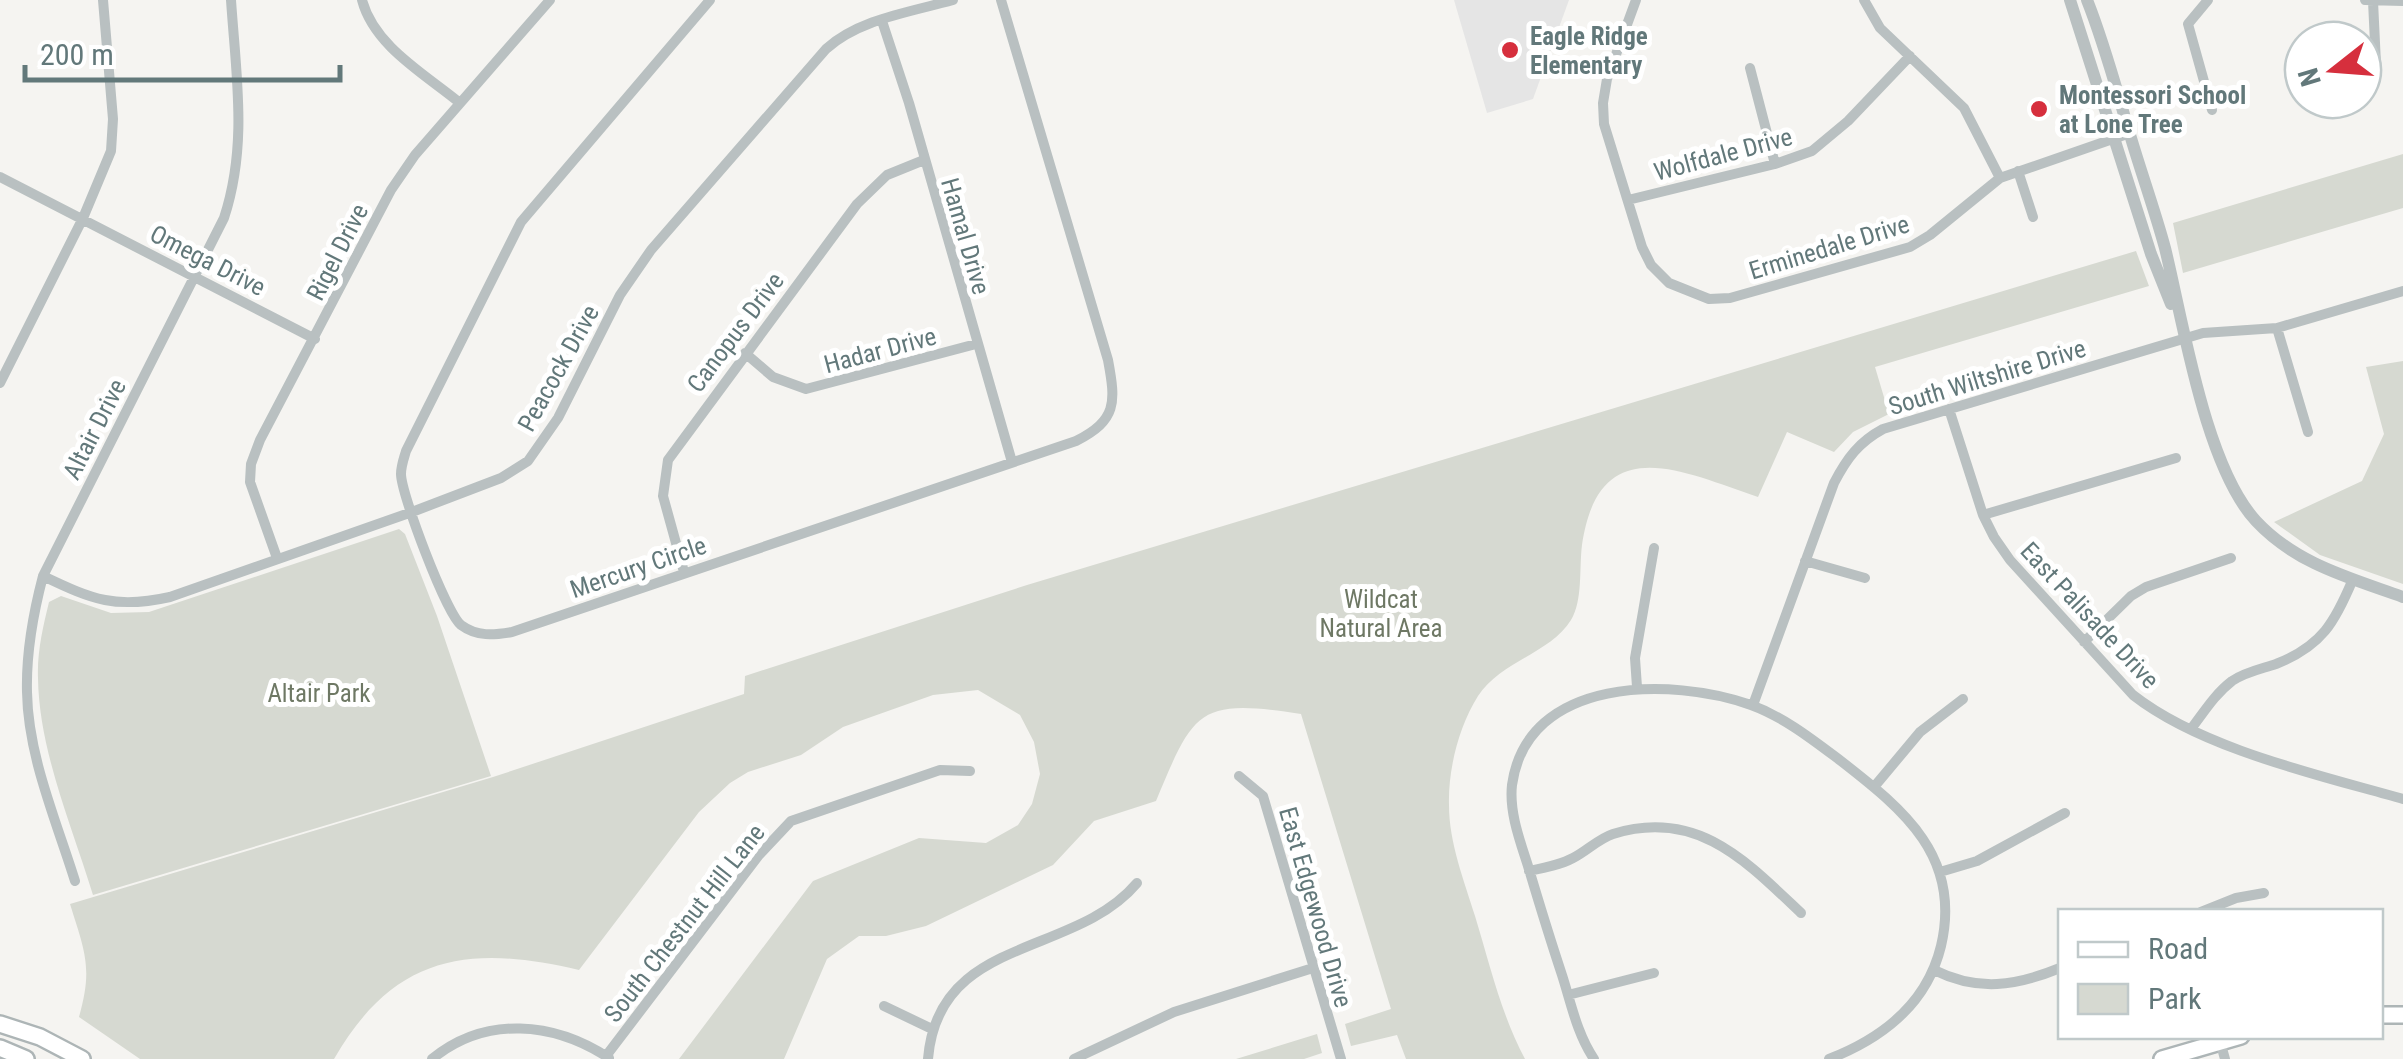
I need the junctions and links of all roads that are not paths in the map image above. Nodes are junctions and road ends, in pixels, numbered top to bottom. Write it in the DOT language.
graph roads {
  1 [pos="103,0"];
  2 [pos="231,0"];
  3 [pos="362,0"];
  4 [pos="550,0"];
  5 [pos="709,0"];
  6 [pos="953,0"];
  7 [pos="1001,0"];
  8 [pos="1636,0"];
  9 [pos="1864,0"];
  10 [pos="2070,0"];
  11 [pos="2087,0"];
  12 [pos="2208,0"];
  13 [pos="2365,0"];
  14 [pos="2374,1"];
  15 [pos="2403,1"];
  16 [pos="882,21"];
  17 [pos="1910,56"];
  18 [pos="1750,68"];
  19 [pos="460,103"];
  20 [pos="2212,110"];
  21 [pos="2130,133"];
  22 [pos="2114,138"];
  23 [pos="924,160"];
  24 [pos="1775,164"];
  25 [pos="2018,171"];
  26 [pos="0,178"];
  27 [pos="2000,178"];
  28 [pos="1628,200"];
  29 [pos="2033,217"];
  30 [pos="82,218"];
  31 [pos="194,274"];
  32 [pos="2403,291"];
  33 [pos="2277,328"];
  34 [pos="315,339"];
  35 [pos="2185,339"];
  36 [pos="976,344"];
  37 [pos="745,353"];
  38 [pos="0,383"];
  39 [pos="1948,409"];
  40 [pos="2308,432"];
  41 [pos="2176,458"];
  42 [pos="1012,462"];
  43 [pos="412,512"];
  44 [pos="1984,515"];
  45 [pos="1654,548"];
  46 [pos="277,558"];
  47 [pos="2231,558"];
  48 [pos="1805,561"];
  49 [pos="684,572"];
  50 [pos="43,576"];
  51 [pos="1865,578"];
  52 [pos="2353,579"];
  53 [pos="2403,597"];
  54 [pos="2084,642"];
  55 [pos="1637,688"];
  56 [pos="1963,699"];
  57 [pos="1753,706"];
  58 [pos="2191,730"];
  59 [pos="970,771"];
  60 [pos="1238,776"];
  61 [pos="1874,787"];
  62 [pos="2403,800"];
  63 [pos="2065,813"];
  64 [pos="1529,871"];
  65 [pos="1940,872"];
  66 [pos="75,881"];
  67 [pos="1137,883"];
  68 [pos="2264,893"];
  69 [pos="2209,909"];
  70 [pos="1800,913"];
  71 [pos="1313,968"];
  72 [pos="2058,969"];
  73 [pos="1934,970"];
  74 [pos="1654,973"];
  75 [pos="1568,995"];
  76 [pos="884,1006"];
  77 [pos="0,1024"];
  78 [pos="932,1029"];
  79 [pos="2228,1039"];
  80 [pos="2220,1041"];
  81 [pos="0,1048"];
  82 [pos="608,1057"];
  83 [pos="26,1059"];
  84 [pos="82,1059"];
  85 [pos="432,1059"];
  86 [pos="928,1059"];
  87 [pos="1074,1059"];
  88 [pos="1341,1059"];
  89 [pos="1594,1059"];
  90 [pos="1829,1059"];
  91 [pos="2162,1059"];
  92 [pos="2225,1059"];
  1 -- 30 [label="street"];
  2 -- 31 [label="street, Altair Drive"];
  3 -- 19 [label="street"];
  4 -- 19 [label="street, Rigel Drive"];
  5 -- 43 [label="street, Mercury Circle"];
  6 -- 16 [label="street, Peacock Drive"];
  7 -- 42 [label="street, Mercury Circle"];
  8 -- 28 [label="street, Erminedale Drive"];
  9 -- 17 [label="street"];
  10 -- 22 [label="street"];
  11 -- 21 [label="street"];
  12 -- 20 [label="street"];
  13 -- 14 [label="street"];
  14 -- 15 [label="street"];
  16 -- 23 [label="street, Hamal Drive"];
  16 -- 43 [label="street, Peacock Drive"];
  17 -- 24 [label="street, Wolfdale Drive"];
  17 -- 27 [label="street"];
  18 -- 24 [label="street"];
  19 -- 34 [label="street, Rigel Drive"];
  21 -- 22 [label="street, Erminedale Drive"];
  21 -- 35 [label="street"];
  22 -- 25 [label="street, Erminedale Drive"];
  22 -- 35 [label="street"];
  23 -- 36 [label="street, Hamal Drive"];
  23 -- 37 [label="street, Canopus Drive"];
  24 -- 28 [label="street, Wolfdale Drive"];
  25 -- 27 [label="street, Erminedale Drive"];
  25 -- 29 [label="street"];
  26 -- 30 [label="street, Omega Drive"];
  27 -- 28 [label="street, Erminedale Drive"];
  30 -- 31 [label="street, Omega Drive"];
  30 -- 38 [label="street"];
  31 -- 34 [label="street, Omega Drive"];
  31 -- 50 [label="street, Altair Drive"];
  32 -- 33 [label="street, South Wiltshire Drive"];
  33 -- 35 [label="street, South Wiltshire Drive"];
  33 -- 40 [label="street"];
  34 -- 46 [label="street, Rigel Drive"];
  35 -- 39 [label="street, South Wiltshire Drive"];
  35 -- 52 [label="street"];
  36 -- 37 [label="street, Hadar Drive"];
  36 -- 42 [label="street, Hamal Drive"];
  37 -- 49 [label="street, Canopus Drive"];
  39 -- 44 [label="street, East Palisade Drive"];
  39 -- 48 [label="street, South Wiltshire Drive"];
  41 -- 44 [label="street"];
  42 -- 49 [label="street, Mercury Circle"];
  43 -- 46 [label="street, Peacock Drive"];
  43 -- 49 [label="street, Mercury Circle"];
  44 -- 54 [label="street, East Palisade Drive"];
  45 -- 55 [label="street"];
  46 -- 50 [label="street, Peacock Drive"];
  47 -- 54 [label="street"];
  48 -- 51 [label="street"];
  48 -- 57 [label="street, South Wiltshire Drive"];
  50 -- 66 [label="street, Altair Drive"];
  52 -- 53 [label="street"];
  52 -- 58 [label="street"];
  54 -- 58 [label="street, East Palisade Drive"];
  55 -- 57 [label="street"];
  55 -- 64 [label="street"];
  56 -- 61 [label="street"];
  57 -- 61 [label="street"];
  58 -- 62 [label="street, East Palisade Drive"];
  59 -- 82 [label="street, South Chestnut Hill Lane"];
  60 -- 71 [label="street, East Edgewood Drive"];
  61 -- 65 [label="street"];
  63 -- 65 [label="street"];
  64 -- 70 [label="street"];
  64 -- 75 [label="street"];
  65 -- 73 [label="street"];
  67 -- 78 [label="street"];
  68 -- 69 [label="street"];
  71 -- 87 [label="street"];
  71 -- 88 [label="street, East Edgewood Drive"];
  72 -- 73 [label="street"];
  73 -- 90 [label="street"];
  74 -- 75 [label="street"];
  75 -- 89 [label="street"];
  76 -- 78 [label="street"];
  77 -- 84 [label="main road"];
  78 -- 86 [label="street"];
  79 -- 80 [label="main road"];
  80 -- 91 [label="main road"];
  80 -- 92 [label="street"];
  81 -- 83 [label="main road"];
  82 -- 85 [label="street"];
}
